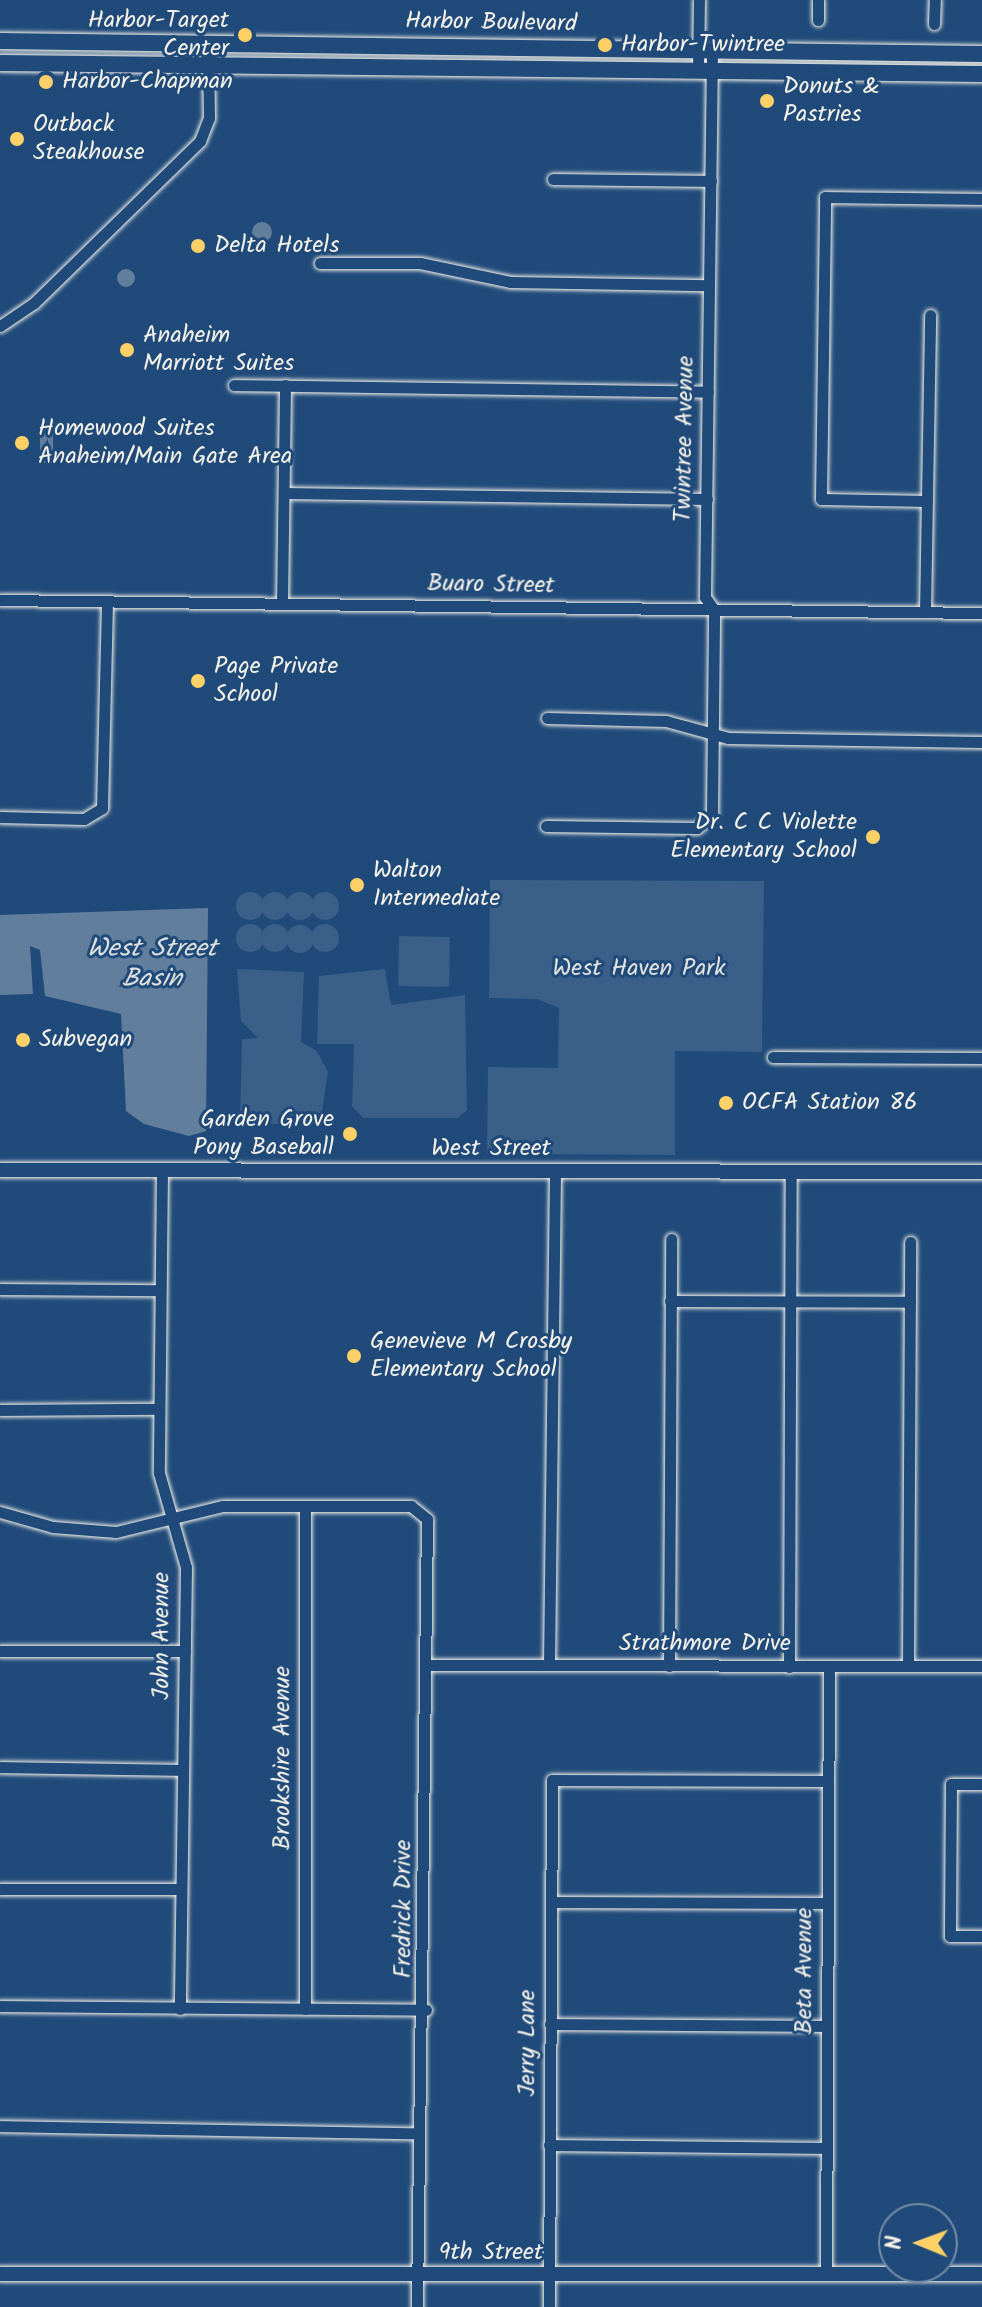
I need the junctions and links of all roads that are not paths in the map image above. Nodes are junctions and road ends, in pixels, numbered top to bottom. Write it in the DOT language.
graph roads {
  1 [pos="699,0"];
  2 [pos="818,0"];
  3 [pos="935,0"];
  4 [pos="818,20"];
  5 [pos="934,24"];
  6 [pos="0,41"];
  7 [pos="208,44"];
  8 [pos="489,48"];
  9 [pos="706,52"];
  10 [pos="982,54"];
  11 [pos="0,63"];
  12 [pos="207,65"];
  13 [pos="488,69"];
  14 [pos="705,71"];
  15 [pos="982,74"];
  16 [pos="553,179"];
  17 [pos="711,181"];
  18 [pos="982,199"];
  19 [pos="320,263"];
  20 [pos="709,285"];
  21 [pos="0,314"];
  22 [pos="930,315"];
  23 [pos="13,318"];
  24 [pos="0,326"];
  25 [pos="234,385"];
  26 [pos="285,385"];
  27 [pos="708,392"];
  28 [pos="284,493"];
  29 [pos="707,499"];
  30 [pos="927,501"];
  31 [pos="0,600"];
  32 [pos="107,602"];
  33 [pos="282,604"];
  34 [pos="714,610"];
  35 [pos="925,612"];
  36 [pos="982,613"];
  37 [pos="547,718"];
  38 [pos="713,735"];
  39 [pos="982,742"];
  40 [pos="0,817"];
  41 [pos="546,826"];
  42 [pos="773,1057"];
  43 [pos="982,1058"];
  44 [pos="0,1170"];
  45 [pos="162,1170"];
  46 [pos="555,1172"];
  47 [pos="791,1172"];
  48 [pos="982,1172"];
  49 [pos="671,1239"];
  50 [pos="910,1242"];
  51 [pos="0,1289"];
  52 [pos="159,1290"];
  53 [pos="670,1301"];
  54 [pos="910,1302"];
  55 [pos="790,1304"];
  56 [pos="157,1409"];
  57 [pos="0,1410"];
  58 [pos="305,1506"];
  59 [pos="0,1512"];
  60 [pos="173,1516"];
  61 [pos="0,1651"];
  62 [pos="185,1651"];
  63 [pos="428,1665"];
  64 [pos="549,1665"];
  65 [pos="669,1666"];
  66 [pos="908,1666"];
  67 [pos="982,1666"];
  68 [pos="789,1667"];
  69 [pos="829,1667"];
  70 [pos="0,1767"];
  71 [pos="182,1770"];
  72 [pos="828,1781"];
  73 [pos="982,1784"];
  74 [pos="0,1889"];
  75 [pos="180,1889"];
  76 [pos="551,1902"];
  77 [pos="827,1903"];
  78 [pos="982,1936"];
  79 [pos="0,2006"];
  80 [pos="180,2009"];
  81 [pos="305,2009"];
  82 [pos="426,2010"];
  83 [pos="550,2024"];
  84 [pos="826,2026"];
  85 [pos="0,2126"];
  86 [pos="418,2133"];
  87 [pos="549,2145"];
  88 [pos="826,2148"];
  89 [pos="0,2274"];
  90 [pos="548,2274"];
  91 [pos="982,2274"];
  92 [pos="417,2275"];
  93 [pos="826,2275"];
  94 [pos="417,2307"];
  95 [pos="549,2307"];
  1 -- 9 [label="street, Twintree Avenue"];
  2 -- 4 [label="street"];
  3 -- 5 [label="street"];
  6 -- 7 [label="main road, Harbor Boulevard"];
  7 -- 8 [label="main road, Harbor Boulevard"];
  7 -- 12 [label="street"];
  8 -- 9 [label="main road, Harbor Boulevard"];
  8 -- 13 [label="main road"];
  9 -- 10 [label="main road, Harbor Boulevard"];
  9 -- 14 [label="street, Twintree Avenue"];
  11 -- 12 [label="main road, Harbor Boulevard"];
  12 -- 13 [label="main road, Harbor Boulevard"];
  12 -- 23 [label="street"];
  13 -- 14 [label="main road, Harbor Boulevard"];
  14 -- 15 [label="main road, Harbor Boulevard"];
  14 -- 17 [label="street, Twintree Avenue"];
  16 -- 17 [label="street"];
  17 -- 20 [label="street, Twintree Avenue"];
  18 -- 30 [label="street"];
  19 -- 20 [label="street"];
  20 -- 27 [label="street, Twintree Avenue"];
  21 -- 23 [label="street"];
  22 -- 30 [label="street"];
  23 -- 24 [label="street"];
  25 -- 26 [label="street"];
  26 -- 27 [label="street"];
  26 -- 28 [label="street"];
  27 -- 29 [label="street, Twintree Avenue"];
  28 -- 29 [label="street"];
  28 -- 33 [label="street"];
  29 -- 34 [label="street, Twintree Avenue"];
  30 -- 35 [label="street"];
  31 -- 32 [label="street, Buaro Street"];
  32 -- 33 [label="street, Buaro Street"];
  32 -- 40 [label="street"];
  33 -- 34 [label="street, Buaro Street"];
  34 -- 35 [label="street, Buaro Street"];
  34 -- 38 [label="street, Twintree Avenue"];
  35 -- 36 [label="street, Buaro Street"];
  37 -- 38 [label="street"];
  38 -- 39 [label="street"];
  38 -- 41 [label="street, Twintree Avenue"];
  42 -- 43 [label="street"];
  44 -- 45 [label="main road, West Street"];
  45 -- 46 [label="main road, West Street"];
  45 -- 52 [label="street, John Avenue"];
  46 -- 47 [label="main road, West Street"];
  46 -- 64 [label="street"];
  47 -- 48 [label="main road, West Street"];
  47 -- 55 [label="street"];
  49 -- 53 [label="street"];
  50 -- 54 [label="street"];
  51 -- 52 [label="street"];
  52 -- 56 [label="street, John Avenue"];
  53 -- 55 [label="street"];
  53 -- 65 [label="street"];
  54 -- 55 [label="street"];
  54 -- 66 [label="street"];
  55 -- 68 [label="street"];
  56 -- 57 [label="street"];
  56 -- 60 [label="street, John Avenue"];
  58 -- 60 [label="street"];
  58 -- 63 [label="street, Fredrick Drive"];
  58 -- 81 [label="street, Brookshire Avenue"];
  59 -- 60 [label="street"];
  60 -- 62 [label="street, John Avenue"];
  61 -- 62 [label="street"];
  62 -- 71 [label="street, John Avenue"];
  63 -- 64 [label="street, Strathmore Drive"];
  63 -- 82 [label="street, Fredrick Drive"];
  64 -- 65 [label="street, Strathmore Drive"];
  65 -- 68 [label="street, Strathmore Drive"];
  66 -- 67 [label="street, Strathmore Drive"];
  66 -- 69 [label="street, Strathmore Drive"];
  68 -- 69 [label="street, Strathmore Drive"];
  69 -- 72 [label="street, Beta Avenue"];
  70 -- 71 [label="street"];
  71 -- 75 [label="street, John Avenue"];
  72 -- 76 [label="street, Jerry Lane"];
  72 -- 77 [label="street, Beta Avenue"];
  73 -- 78 [label="street"];
  74 -- 75 [label="street"];
  75 -- 80 [label="street, John Avenue"];
  76 -- 77 [label="street"];
  76 -- 83 [label="street, Jerry Lane"];
  77 -- 84 [label="street, Beta Avenue"];
  79 -- 80 [label="street"];
  80 -- 81 [label="street"];
  81 -- 82 [label="street"];
  82 -- 86 [label="street, Fredrick Drive"];
  83 -- 84 [label="street"];
  83 -- 87 [label="street, Jerry Lane"];
  84 -- 88 [label="street, Beta Avenue"];
  85 -- 86 [label="street"];
  86 -- 92 [label="street, Fredrick Drive"];
  87 -- 88 [label="street"];
  87 -- 90 [label="street, Jerry Lane"];
  88 -- 93 [label="street, Beta Avenue"];
  89 -- 92 [label="main road, 9th Street"];
  90 -- 92 [label="main road, 9th Street"];
  90 -- 93 [label="main road, 9th Street"];
  90 -- 95 [label="street, Jerry Lane"];
  91 -- 93 [label="main road, 9th Street"];
  92 -- 94 [label="street, Fredrick Drive"];
}
